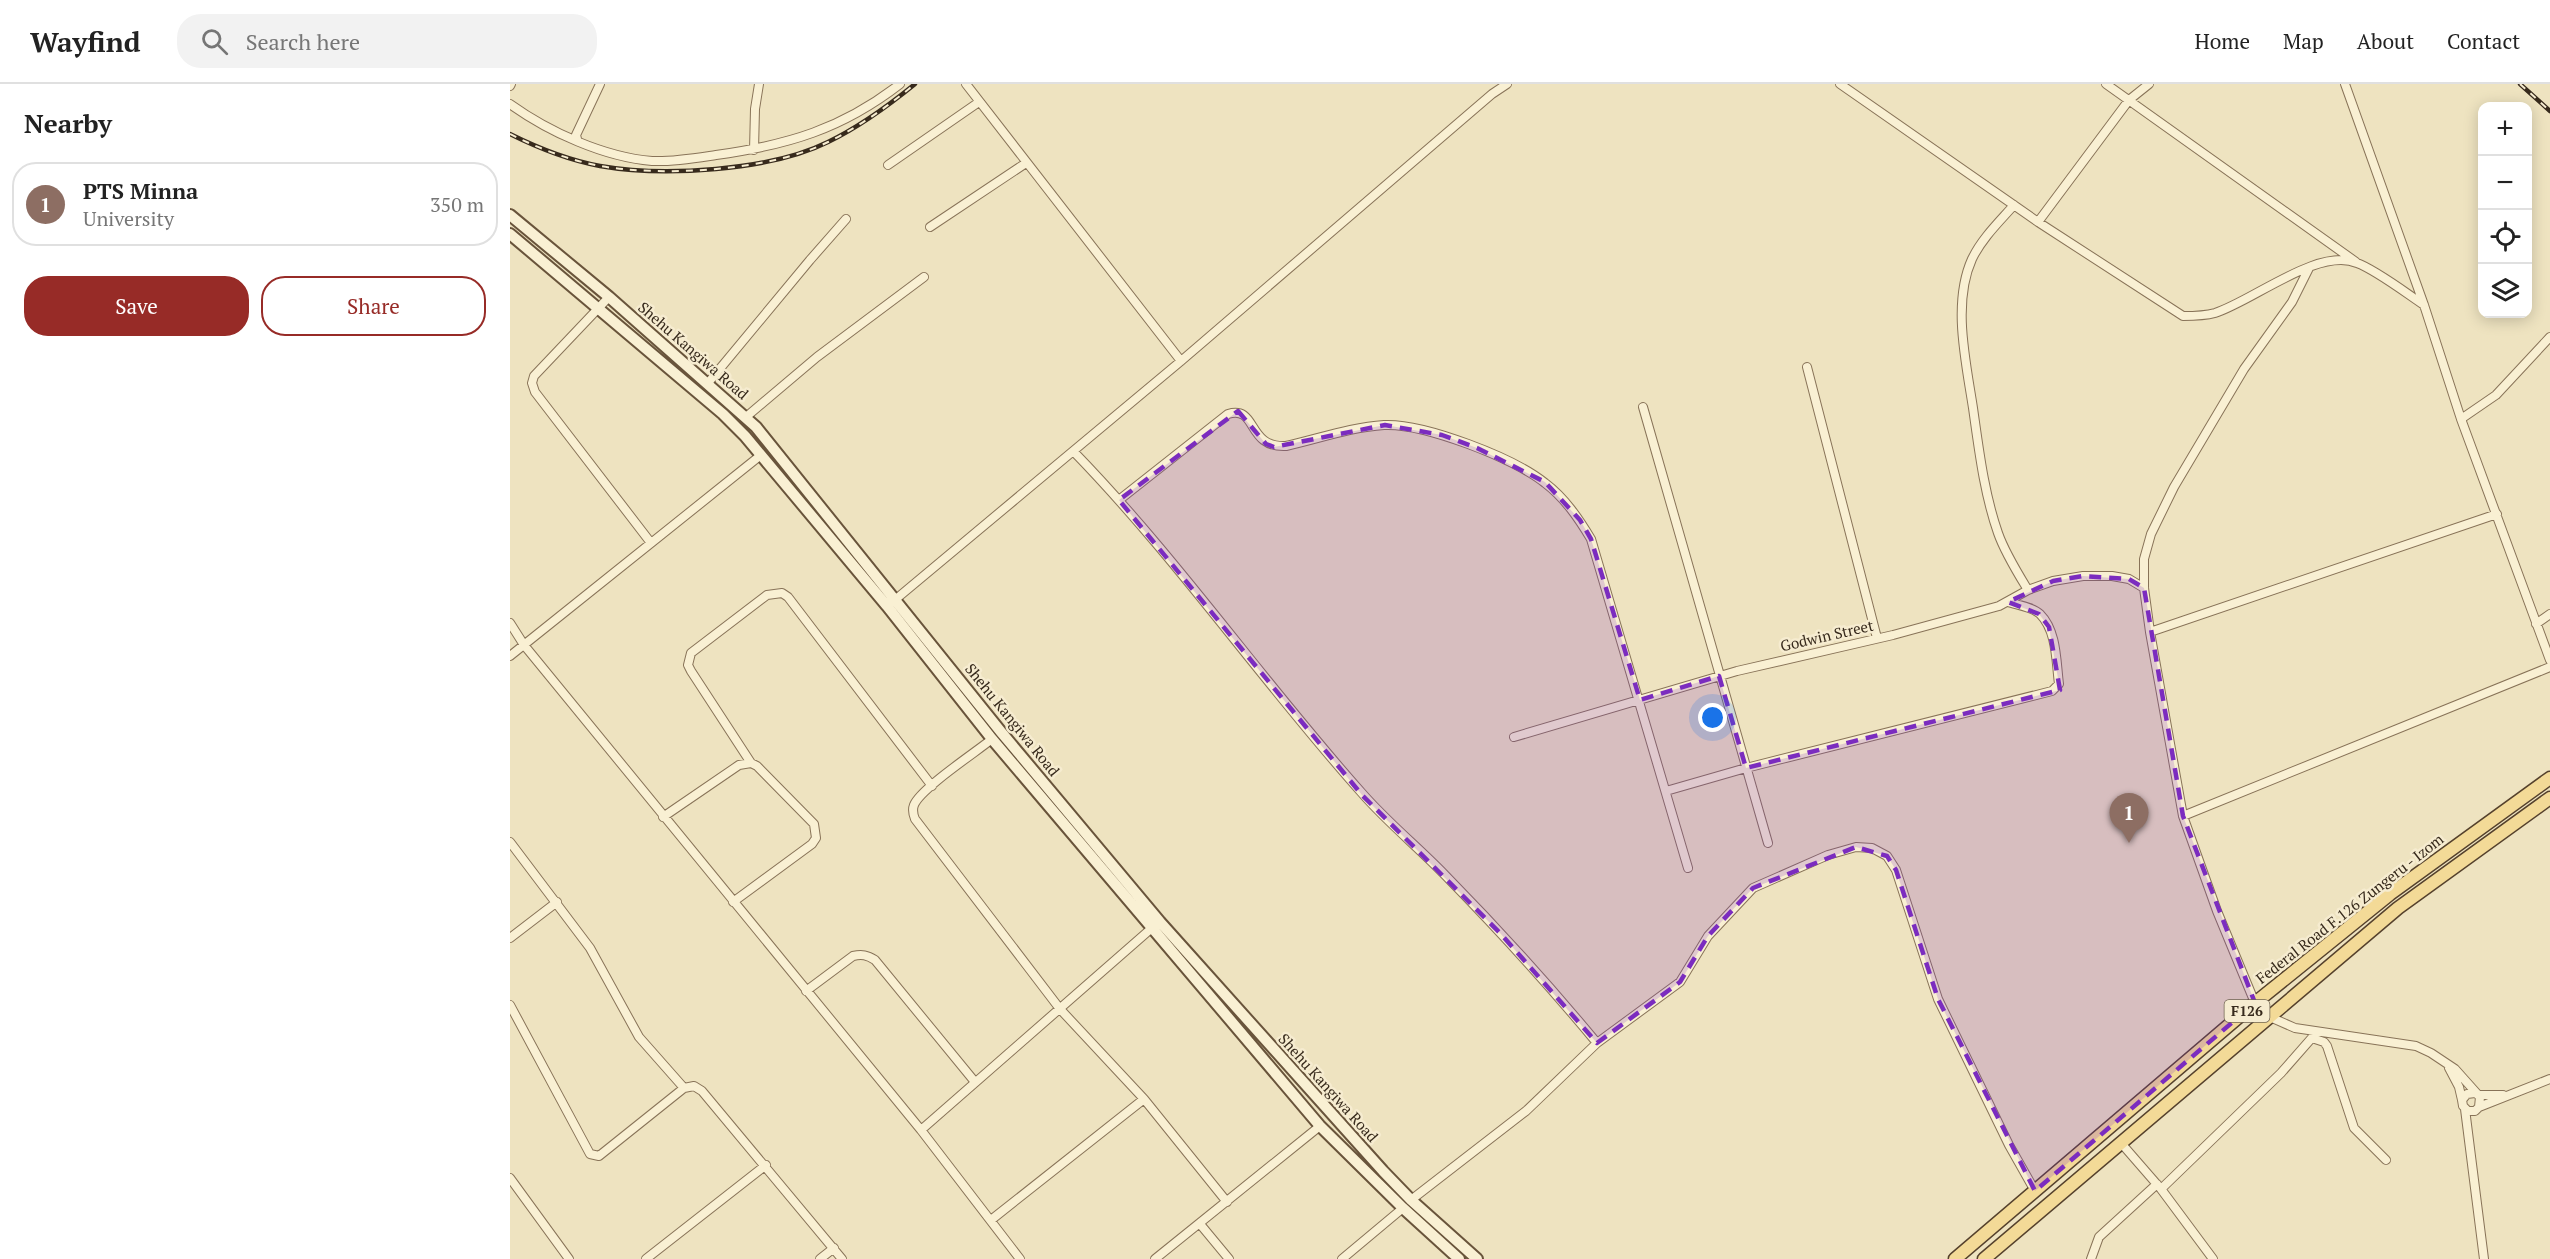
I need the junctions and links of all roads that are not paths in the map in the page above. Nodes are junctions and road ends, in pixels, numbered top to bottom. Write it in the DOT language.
graph roads {
  1 [pos="600,84"];
  2 [pos="759,84"];
  3 [pos="900,84"];
  4 [pos="966,84"];
  5 [pos="1488,84"];
  6 [pos="1507,84"];
  7 [pos="1840,84"];
  8 [pos="2106,84"];
  9 [pos="2149,84"];
  10 [pos="2345,84"];
  11 [pos="1492,94"];
  12 [pos="2129,100"];
  13 [pos="980,102"];
  14 [pos="510,104"];
  15 [pos="577,139"];
  16 [pos="754,150"];
  17 [pos="1026,163"];
  18 [pos="888,165"];
  19 [pos="2014,205"];
  20 [pos="510,215"];
  21 [pos="846,219"];
  22 [pos="2038,222"];
  23 [pos="930,227"];
  24 [pos="510,234"];
  25 [pos="2357,263"];
  26 [pos="2308,268"];
  27 [pos="924,277"];
  28 [pos="609,297"];
  29 [pos="2424,305"];
  30 [pos="600,309"];
  31 [pos="2550,337"];
  32 [pos="1181,361"];
  33 [pos="1807,367"];
  34 [pos="708,383"];
  35 [pos="1643,407"];
  36 [pos="746,417"];
  37 [pos="2461,419"];
  38 [pos="1074,452"];
  39 [pos="761,454"];
  40 [pos="1119,500"];
  41 [pos="2497,514"];
  42 [pos="651,543"];
  43 [pos="2144,588"];
  44 [pos="2028,590"];
  45 [pos="896,599"];
  46 [pos="2008,602"];
  47 [pos="2550,614"];
  48 [pos="510,623"];
  49 [pos="2536,624"];
  50 [pos="2150,632"];
  51 [pos="1877,638"];
  52 [pos="524,645"];
  53 [pos="510,656"];
  54 [pos="2550,660"];
  55 [pos="2550,667"];
  56 [pos="1719,676"];
  57 [pos="1640,700"];
  58 [pos="1514,737"];
  59 [pos="992,740"];
  60 [pos="751,763"];
  61 [pos="1746,768"];
  62 [pos="2550,778"];
  63 [pos="932,786"];
  64 [pos="1666,791"];
  65 [pos="2550,798"];
  66 [pos="2183,816"];
  67 [pos="663,817"];
  68 [pos="510,842"];
  69 [pos="1768,843"];
  70 [pos="1688,868"];
  71 [pos="557,902"];
  72 [pos="733,902"];
  73 [pos="1153,927"];
  74 [pos="510,938"];
  75 [pos="806,991"];
  76 [pos="2255,1004"];
  77 [pos="510,1005"];
  78 [pos="1060,1009"];
  79 [pos="2270,1017"];
  80 [pos="2314,1035"];
  81 [pos="1598,1043"];
  82 [pos="2445,1061"];
  83 [pos="2550,1079"];
  84 [pos="975,1082"];
  85 [pos="684,1088"];
  86 [pos="2476,1094"];
  87 [pos="2510,1095"];
  88 [pos="1144,1099"];
  89 [pos="2462,1100"];
  90 [pos="2465,1109"];
  91 [pos="2477,1109"];
  92 [pos="1320,1126"];
  93 [pos="921,1130"];
  94 [pos="2468,1137"];
  95 [pos="2121,1143"];
  96 [pos="2386,1160"];
  97 [pos="766,1165"];
  98 [pos="510,1179"];
  99 [pos="2159,1187"];
  100 [pos="512,1188"];
  101 [pos="2035,1191"];
  102 [pos="1411,1200"];
  103 [pos="1227,1202"];
  104 [pos="1403,1208"];
  105 [pos="991,1220"];
  106 [pos="1200,1224"];
  107 [pos="834,1248"];
  108 [pos="569,1259"];
  109 [pos="646,1259"];
  110 [pos="820,1259"];
  111 [pos="842,1259"];
  112 [pos="1020,1259"];
  113 [pos="1155,1259"];
  114 [pos="1229,1259"];
  115 [pos="1342,1259"];
  116 [pos="1459,1259"];
  117 [pos="1477,1259"];
  118 [pos="1955,1259"];
  119 [pos="1984,1259"];
  120 [pos="2091,1259"];
  121 [pos="2213,1259"];
  122 [pos="2484,1259"];
  1 -- 15 [label="street"];
  2 -- 16 [label="street"];
  3 -- 16 [label="street"];
  4 -- 13 [label="street"];
  5 -- 11 [label="street"];
  6 -- 11 [label="street"];
  7 -- 19 [label="street"];
  8 -- 12 [label="street"];
  9 -- 12 [label="street"];
  10 -- 29 [label="street"];
  11 -- 32 [label="street"];
  12 -- 22 [label="street"];
  12 -- 25 [label="street"];
  13 -- 17 [label="street"];
  13 -- 18 [label="street"];
  14 -- 15 [label="street"];
  15 -- 16 [label="street"];
  17 -- 23 [label="street"];
  17 -- 32 [label="street"];
  19 -- 22 [label="street"];
  19 -- 44 [label="street"];
  20 -- 28 [label="main road, Shehu Kangiwa Road"];
  21 -- 34 [label="street"];
  22 -- 26 [label="street"];
  24 -- 30 [label="main road, Shehu Kangiwa Road"];
  25 -- 26 [label="street"];
  25 -- 29 [label="street"];
  26 -- 43 [label="street"];
  27 -- 36 [label="street"];
  28 -- 30 [label="street"];
  28 -- 34 [label="main road, Shehu Kangiwa Road"];
  29 -- 37 [label="street"];
  30 -- 39 [label="main road, Shehu Kangiwa Road"];
  30 -- 42 [label="street"];
  31 -- 37 [label="street"];
  32 -- 38 [label="street"];
  33 -- 51 [label="street"];
  34 -- 36 [label="main road, Shehu Kangiwa Road"];
  35 -- 56 [label="street"];
  36 -- 45 [label="main road, Shehu Kangiwa Road"];
  37 -- 41 [label="street"];
  38 -- 40 [label="street"];
  38 -- 45 [label="street"];
  39 -- 42 [label="street"];
  39 -- 59 [label="main road, Shehu Kangiwa Road"];
  40 -- 57 [label="street"];
  40 -- 81 [label="street"];
  41 -- 49 [label="street"];
  41 -- 50 [label="street"];
  42 -- 52 [label="street"];
  43 -- 44 [label="street, Godwin Street"];
  43 -- 50 [label="street"];
  44 -- 46 [label="street, Godwin Street"];
  45 -- 102 [label="main road, Shehu Kangiwa Road"];
  46 -- 51 [label="street, Godwin Street"];
  46 -- 61 [label="street"];
  47 -- 49 [label="street"];
  48 -- 52 [label="street"];
  49 -- 54 [label="street"];
  50 -- 66 [label="street"];
  51 -- 56 [label="street, Godwin Street"];
  52 -- 53 [label="street"];
  52 -- 67 [label="street"];
  55 -- 66 [label="street"];
  56 -- 57 [label="street, Godwin Street"];
  56 -- 61 [label="street"];
  57 -- 58 [label="street, Godwin Street"];
  57 -- 64 [label="street"];
  59 -- 63 [label="street"];
  59 -- 73 [label="main road, Shehu Kangiwa Road"];
  60 -- 63 [label="street"];
  60 -- 67 [label="street"];
  60 -- 72 [label="street"];
  61 -- 64 [label="street"];
  61 -- 69 [label="street"];
  62 -- 76 [label="main road, Federal Road F.126 Zungeru - Izom / F126"];
  63 -- 78 [label="street"];
  64 -- 70 [label="street"];
  65 -- 79 [label="main road, Federal Road F.126 Zungeru - Izom / F126"];
  66 -- 76 [label="street"];
  67 -- 72 [label="street"];
  68 -- 71 [label="street"];
  71 -- 74 [label="street"];
  71 -- 85 [label="street"];
  72 -- 75 [label="street"];
  73 -- 78 [label="street"];
  73 -- 92 [label="main road, Shehu Kangiwa Road"];
  75 -- 84 [label="street"];
  75 -- 93 [label="street"];
  76 -- 101 [label="main road, Federal Road F.126 Zungeru - Izom / F126"];
  77 -- 85 [label="street"];
  78 -- 84 [label="street"];
  78 -- 88 [label="street"];
  79 -- 80 [label="street"];
  79 -- 95 [label="main road, Federal Road F.126 Zungeru - Izom / F126"];
  80 -- 82 [label="street"];
  80 -- 96 [label="street"];
  80 -- 99 [label="street"];
  81 -- 101 [label="street"];
  81 -- 102 [label="street"];
  82 -- 86 [label="street"];
  82 -- 89 [label="street"];
  83 -- 87 [label="street"];
  84 -- 93 [label="street"];
  85 -- 97 [label="street"];
  86 -- 87 [label="street"];
  86 -- 89 [label="street"];
  86 -- 91 [label="street"];
  87 -- 91 [label="street"];
  88 -- 103 [label="street"];
  88 -- 105 [label="street"];
  89 -- 90 [label="street"];
  90 -- 91 [label="street"];
  90 -- 94 [label="street"];
  91 -- 94 [label="street"];
  92 -- 103 [label="street"];
  92 -- 104 [label="main road, Shehu Kangiwa Road"];
  93 -- 105 [label="street"];
  94 -- 122 [label="street"];
  95 -- 99 [label="street"];
  95 -- 119 [label="main road, Federal Road F.126 Zungeru - Izom / F126"];
  97 -- 107 [label="street"];
  97 -- 109 [label="street"];
  98 -- 100 [label="street"];
  99 -- 120 [label="street"];
  99 -- 121 [label="street"];
  100 -- 108 [label="street"];
  101 -- 118 [label="main road, Federal Road F.126 Zungeru - Izom / F126"];
  102 -- 117 [label="main road, Shehu Kangiwa Road"];
  103 -- 106 [label="street"];
  104 -- 115 [label="street"];
  104 -- 116 [label="main road, Shehu Kangiwa Road"];
  105 -- 112 [label="street"];
  106 -- 113 [label="street"];
  106 -- 114 [label="street"];
  107 -- 110 [label="street"];
  107 -- 111 [label="street"];
}
